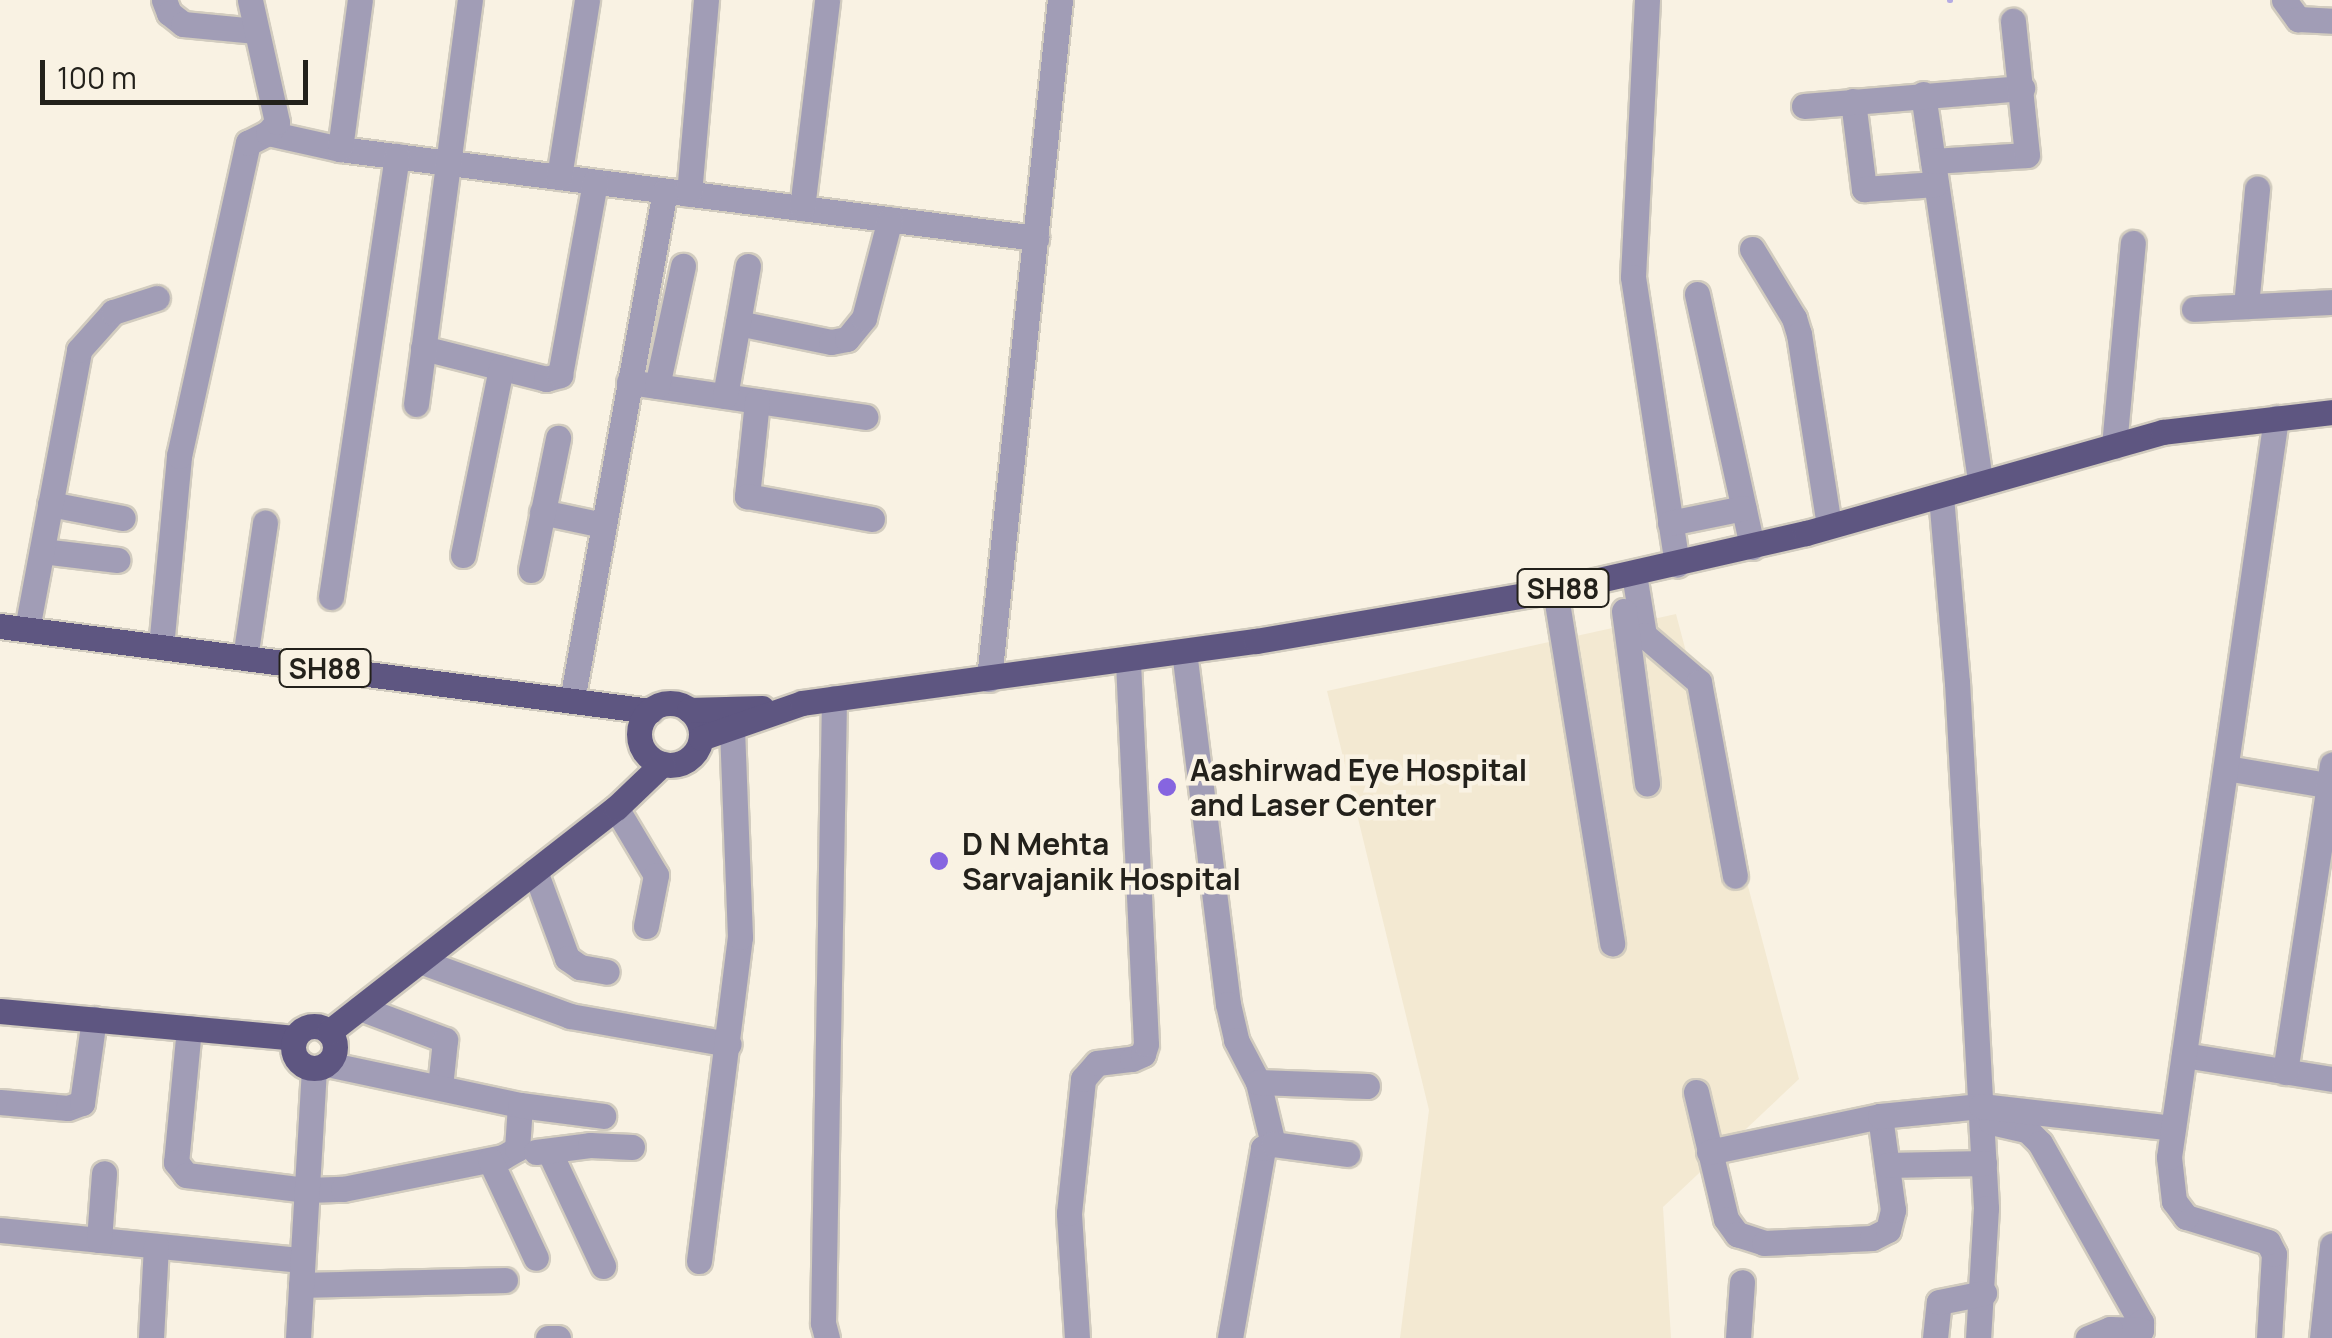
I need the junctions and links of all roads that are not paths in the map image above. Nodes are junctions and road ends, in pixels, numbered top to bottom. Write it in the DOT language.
graph roads {
  1 [pos="164,0"];
  2 [pos="250,0"];
  3 [pos="360,0"];
  4 [pos="470,0"];
  5 [pos="587,0"];
  6 [pos="706,0"];
  7 [pos="827,0"];
  8 [pos="1060,0"];
  9 [pos="1647,0"];
  10 [pos="2284,0"];
  11 [pos="2013,21"];
  12 [pos="2332,22"];
  13 [pos="256,31"];
  14 [pos="2022,88"];
  15 [pos="1923,94"];
  16 [pos="1852,101"];
  17 [pos="1804,106"];
  18 [pos="268,132"];
  19 [pos="340,149"];
  20 [pos="397,156"];
  21 [pos="448,163"];
  22 [pos="1934,173"];
  23 [pos="559,177"];
  24 [pos="594,182"];
  25 [pos="2257,189"];
  26 [pos="677,192"];
  27 [pos="802,208"];
  28 [pos="890,219"];
  29 [pos="1036,238"];
  30 [pos="2132,244"];
  31 [pos="1752,249"];
  32 [pos="683,266"];
  33 [pos="748,266"];
  34 [pos="1697,294"];
  35 [pos="157,298"];
  36 [pos="2332,302"];
  37 [pos="2246,306"];
  38 [pos="2194,308"];
  39 [pos="738,323"];
  40 [pos="424,348"];
  41 [pos="501,368"];
  42 [pos="630,382"];
  43 [pos="657,386"];
  44 [pos="725,396"];
  45 [pos="757,401"];
  46 [pos="416,404"];
  47 [pos="2332,412"];
  48 [pos="864,417"];
  49 [pos="2276,418"];
  50 [pos="558,438"];
  51 [pos="2114,446"];
  52 [pos="1980,482"];
  53 [pos="1941,496"];
  54 [pos="50,504"];
  55 [pos="1744,508"];
  56 [pos="542,512"];
  57 [pos="123,518"];
  58 [pos="872,519"];
  59 [pos="265,522"];
  60 [pos="1670,523"];
  61 [pos="604,526"];
  62 [pos="1829,526"];
  63 [pos="1752,546"];
  64 [pos="42,551"];
  65 [pos="463,556"];
  66 [pos="116,560"];
  67 [pos="1677,565"];
  68 [pos="532,570"];
  69 [pos="1626,575"];
  70 [pos="1555,590"];
  71 [pos="331,597"];
  72 [pos="0,626"];
  73 [pos="27,629"];
  74 [pos="161,646"];
  75 [pos="1184,651"];
  76 [pos="245,658"];
  77 [pos="1128,659"];
  78 [pos="989,678"];
  79 [pos="834,698"];
  80 [pos="572,700"];
  81 [pos="782,708"];
  82 [pos="650,710"];
  83 [pos="689,710"];
  84 [pos="732,726"];
  85 [pos="701,738"];
  86 [pos="662,764"];
  87 [pos="2226,768"];
  88 [pos="2331,779"];
  89 [pos="1647,783"];
  90 [pos="616,808"];
  91 [pos="535,871"];
  92 [pos="1735,876"];
  93 [pos="646,926"];
  94 [pos="1612,943"];
  95 [pos="420,962"];
  96 [pos="607,972"];
  97 [pos="360,1008"];
  98 [pos="0,1011"];
  99 [pos="94,1019"];
  100 [pos="189,1028"];
  101 [pos="329,1032"];
  102 [pos="295,1038"];
  103 [pos="729,1044"];
  104 [pos="2184,1055"];
  105 [pos="321,1066"];
  106 [pos="2286,1072"];
  107 [pos="2332,1079"];
  108 [pos="1258,1082"];
  109 [pos="1367,1086"];
  110 [pos="440,1088"];
  111 [pos="1696,1092"];
  112 [pos="0,1102"];
  113 [pos="520,1105"];
  114 [pos="1981,1113"];
  115 [pos="603,1116"];
  116 [pos="1880,1116"];
  117 [pos="2173,1128"];
  118 [pos="1273,1144"];
  119 [pos="632,1146"];
  120 [pos="548,1151"];
  121 [pos="1709,1152"];
  122 [pos="1347,1154"];
  123 [pos="501,1157"];
  124 [pos="1984,1163"];
  125 [pos="1887,1165"];
  126 [pos="104,1174"];
  127 [pos="307,1190"];
  128 [pos="0,1230"];
  129 [pos="98,1240"];
  130 [pos="156,1246"];
  131 [pos="2332,1246"];
  132 [pos="536,1258"];
  133 [pos="699,1261"];
  134 [pos="603,1266"];
  135 [pos="302,1272"];
  136 [pos="505,1280"];
  137 [pos="1742,1282"];
  138 [pos="1984,1293"];
  139 [pos="152,1338"];
  140 [pos="298,1338"];
  141 [pos="548,1338"];
  142 [pos="558,1338"];
  143 [pos="827,1338"];
  144 [pos="1077,1338"];
  145 [pos="1230,1338"];
  146 [pos="1738,1338"];
  147 [pos="1934,1338"];
  148 [pos="1978,1338"];
  149 [pos="2088,1338"];
  150 [pos="2269,1338"];
  151 [pos="2322,1338"];
  1 -- 13 [label="street"];
  2 -- 13 [label="street"];
  3 -- 19 [label="street"];
  4 -- 21 [label="street"];
  5 -- 23 [label="street"];
  6 -- 26 [label="street"];
  7 -- 27 [label="street"];
  8 -- 29 [label="street"];
  9 -- 60 [label="street"];
  10 -- 12 [label="street"];
  11 -- 14 [label="street"];
  13 -- 18 [label="street"];
  14 -- 15 [label="street"];
  14 -- 22 [label="street"];
  15 -- 16 [label="street"];
  15 -- 22 [label="street"];
  16 -- 17 [label="street"];
  16 -- 22 [label="street"];
  18 -- 19 [label="street"];
  18 -- 74 [label="street"];
  19 -- 20 [label="street"];
  20 -- 21 [label="street"];
  20 -- 71 [label="street"];
  21 -- 23 [label="street"];
  21 -- 40 [label="street"];
  22 -- 52 [label="street"];
  23 -- 24 [label="street"];
  24 -- 26 [label="street"];
  24 -- 41 [label="street"];
  25 -- 37 [label="street"];
  26 -- 27 [label="street"];
  26 -- 42 [label="street"];
  27 -- 28 [label="street"];
  28 -- 29 [label="street"];
  28 -- 39 [label="street"];
  29 -- 78 [label="street"];
  30 -- 51 [label="street"];
  31 -- 62 [label="street"];
  32 -- 43 [label="street"];
  33 -- 39 [label="street"];
  34 -- 55 [label="street"];
  35 -- 54 [label="street"];
  36 -- 37 [label="street"];
  37 -- 38 [label="street"];
  39 -- 44 [label="street"];
  40 -- 41 [label="street"];
  40 -- 46 [label="street"];
  41 -- 65 [label="street"];
  42 -- 43 [label="street"];
  42 -- 61 [label="street"];
  43 -- 44 [label="street"];
  44 -- 45 [label="street"];
  45 -- 48 [label="street"];
  45 -- 58 [label="street"];
  47 -- 49 [label="main road, SH88"];
  49 -- 51 [label="main road, SH88"];
  49 -- 87 [label="street"];
  50 -- 56 [label="street"];
  51 -- 52 [label="main road, SH88"];
  52 -- 53 [label="main road, SH88"];
  53 -- 62 [label="main road, SH88"];
  53 -- 114 [label="street"];
  54 -- 57 [label="street"];
  54 -- 64 [label="street"];
  55 -- 60 [label="street"];
  55 -- 63 [label="street"];
  56 -- 61 [label="street"];
  56 -- 68 [label="street"];
  59 -- 76 [label="street"];
  60 -- 67 [label="street"];
  61 -- 80 [label="street"];
  62 -- 63 [label="main road, SH88"];
  63 -- 67 [label="main road, SH88"];
  64 -- 66 [label="street"];
  64 -- 73 [label="street"];
  67 -- 69 [label="main road, SH88"];
  69 -- 70 [label="main road, SH88"];
  69 -- 89 [label="street"];
  69 -- 92 [label="street"];
  70 -- 75 [label="main road, SH88"];
  70 -- 94 [label="street"];
  72 -- 73 [label="main road, SH88"];
  73 -- 74 [label="main road, SH88"];
  74 -- 76 [label="main road, SH88"];
  75 -- 77 [label="main road, SH88"];
  75 -- 108 [label="street"];
  76 -- 80 [label="main road, SH88"];
  77 -- 78 [label="main road, SH88"];
  77 -- 144 [label="street"];
  78 -- 79 [label="main road, SH88"];
  79 -- 81 [label="main road, SH88"];
  79 -- 143 [label="street"];
  80 -- 82 [label="main road, SH88"];
  81 -- 83 [label="main road, SH88"];
  81 -- 84 [label="main road, SH88"];
  82 -- 83 [label="main road"];
  82 -- 86 [label="main road"];
  83 -- 85 [label="main road"];
  84 -- 85 [label="main road, SH88"];
  84 -- 103 [label="street"];
  85 -- 86 [label="main road"];
  86 -- 90 [label="main road"];
  87 -- 88 [label="street"];
  87 -- 104 [label="street"];
  88 -- 106 [label="street"];
  90 -- 91 [label="main road"];
  90 -- 93 [label="street"];
  91 -- 95 [label="main road"];
  91 -- 96 [label="street"];
  95 -- 97 [label="main road"];
  95 -- 103 [label="street"];
  97 -- 101 [label="main road"];
  97 -- 110 [label="street"];
  98 -- 99 [label="main road"];
  99 -- 100 [label="main road"];
  99 -- 112 [label="street"];
  100 -- 102 [label="main road"];
  100 -- 127 [label="street"];
  101 -- 102 [label="main road"];
  101 -- 105 [label="main road"];
  102 -- 105 [label="main road"];
  103 -- 133 [label="street"];
  104 -- 106 [label="street"];
  104 -- 117 [label="street"];
  105 -- 110 [label="street"];
  105 -- 127 [label="street"];
  106 -- 107 [label="street"];
  108 -- 109 [label="street"];
  108 -- 118 [label="street"];
  110 -- 113 [label="street"];
  111 -- 121 [label="street"];
  113 -- 115 [label="street"];
  113 -- 123 [label="street"];
  114 -- 116 [label="street"];
  114 -- 117 [label="street"];
  114 -- 124 [label="street"];
  114 -- 149 [label="street"];
  116 -- 121 [label="street"];
  116 -- 125 [label="street"];
  117 -- 150 [label="street"];
  118 -- 122 [label="street"];
  118 -- 145 [label="street"];
  119 -- 120 [label="street"];
  120 -- 123 [label="street"];
  120 -- 134 [label="street"];
  121 -- 125 [label="street"];
  123 -- 127 [label="street"];
  123 -- 132 [label="street"];
  124 -- 125 [label="street"];
  124 -- 138 [label="street"];
  126 -- 129 [label="street"];
  127 -- 135 [label="street"];
  128 -- 129 [label="street"];
  129 -- 130 [label="street"];
  130 -- 135 [label="street"];
  130 -- 139 [label="street"];
  131 -- 151 [label="street"];
  135 -- 136 [label="street"];
  135 -- 140 [label="street"];
  137 -- 146 [label="street"];
  138 -- 147 [label="street"];
  138 -- 148 [label="street"];
  141 -- 142 [label="street"];
}
